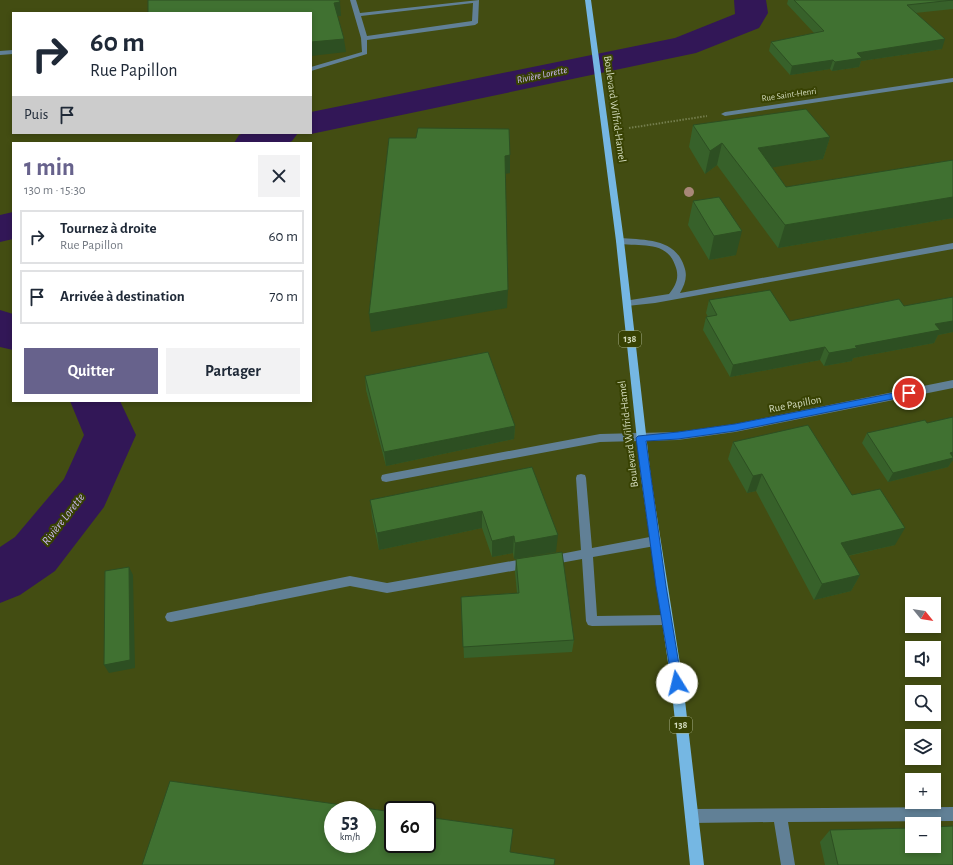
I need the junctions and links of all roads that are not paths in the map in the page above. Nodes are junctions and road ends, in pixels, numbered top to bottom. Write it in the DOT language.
graph roads {
  1 [pos="353,0"];
  2 [pos="588,0"];
  3 [pos="476,1"];
  4 [pos="357,15"];
  5 [pos="364,38"];
  6 [pos="12,52"];
  7 [pos="0,53"];
  8 [pos="312,69"];
  9 [pos="953,80"];
  10 [pos="724,114"];
  11 [pos="620,241"];
  12 [pos="953,246"];
  13 [pos="672,297"];
  14 [pos="627,303"];
  15 [pos="953,384"];
  16 [pos="641,438"];
  17 [pos="386,478"];
  18 [pos="581,478"];
  19 [pos="655,541"];
  20 [pos="586,553"];
  21 [pos="171,617"];
  22 [pos="666,620"];
  23 [pos="953,814"];
  24 [pos="780,815"];
  25 [pos="692,816"];
  26 [pos="697,865"];
  27 [pos="788,865"];
  1 -- 4 [label="street"];
  2 -- 11 [label="main road, Boulevard Wilfrid-Hamel / 138"];
  3 -- 4 [label="street"];
  3 -- 5 [label="street"];
  4 -- 5 [label="street"];
  5 -- 8 [label="street"];
  6 -- 7 [label="street"];
  9 -- 10 [label="street, Rue Saint-Henri"];
  11 -- 13 [label="street"];
  11 -- 14 [label="main road, Boulevard Wilfrid-Hamel / 138"];
  12 -- 13 [label="street"];
  13 -- 14 [label="street"];
  14 -- 16 [label="main road, Boulevard Wilfrid-Hamel / 138"];
  15 -- 16 [label="street, Rue Papillon"];
  16 -- 17 [label="street, Rue Papillon"];
  16 -- 19 [label="main road, Boulevard Wilfrid-Hamel / 138"];
  18 -- 20 [label="street"];
  19 -- 20 [label="street"];
  19 -- 22 [label="main road, Boulevard Wilfrid-Hamel / 138"];
  20 -- 21 [label="street"];
  20 -- 22 [label="street"];
  22 -- 25 [label="main road, Boulevard Wilfrid-Hamel / 138"];
  23 -- 24 [label="street"];
  24 -- 25 [label="street"];
  24 -- 27 [label="street"];
  25 -- 26 [label="main road, Boulevard Wilfrid-Hamel / 138"];
}
